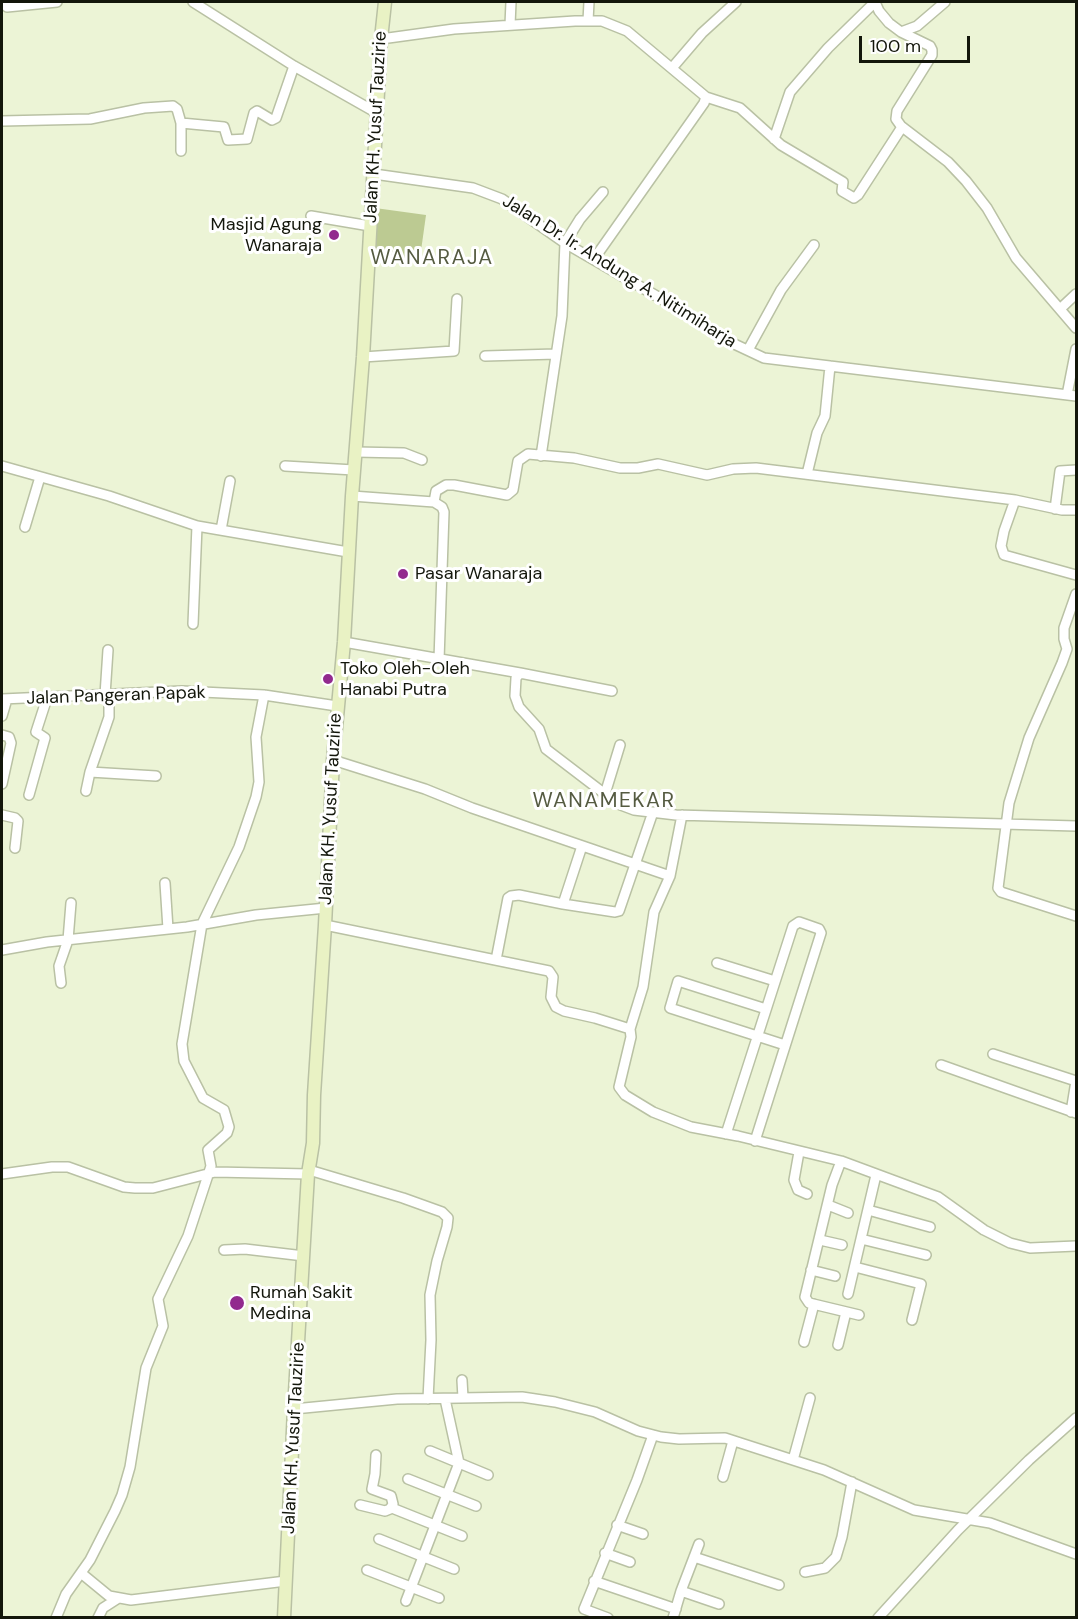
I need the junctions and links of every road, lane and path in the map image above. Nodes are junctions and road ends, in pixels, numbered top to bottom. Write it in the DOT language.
graph roads {
  1 [pos="57,2"];
  2 [pos="193,2"];
  3 [pos="385,2"];
  4 [pos="511,2"];
  5 [pos="589,2"];
  6 [pos="736,2"];
  7 [pos="875,2"];
  8 [pos="945,2"];
  9 [pos="3,7"];
  10 [pos="588,21"];
  11 [pos="510,25"];
  12 [pos="901,32"];
  13 [pos="381,39"];
  14 [pos="294,66"];
  15 [pos="672,68"];
  16 [pos="706,97"];
  17 [pos="377,113"];
  18 [pos="2,121"];
  19 [pos="181,123"];
  20 [pos="902,127"];
  21 [pos="774,139"];
  22 [pos="182,151"];
  23 [pos="374,174"];
  24 [pos="603,192"];
  25 [pos="311,216"];
  26 [pos="370,226"];
  27 [pos="566,243"];
  28 [pos="814,245"];
  29 [pos="594,259"];
  30 [pos="1077,294"];
  31 [pos="457,299"];
  32 [pos="1060,309"];
  33 [pos="1077,328"];
  34 [pos="748,350"];
  35 [pos="1077,350"];
  36 [pos="556,354"];
  37 [pos="485,356"];
  38 [pos="363,357"];
  39 [pos="830,366"];
  40 [pos="1072,395"];
  41 [pos="356,452"];
  42 [pos="541,456"];
  43 [pos="422,460"];
  44 [pos="2,466"];
  45 [pos="285,466"];
  46 [pos="354,470"];
  47 [pos="1077,470"];
  48 [pos="807,474"];
  49 [pos="40,477"];
  50 [pos="230,482"];
  51 [pos="352,496"];
  52 [pos="1015,500"];
  53 [pos="434,502"];
  54 [pos="1055,508"];
  55 [pos="1077,510"];
  56 [pos="197,526"];
  57 [pos="25,527"];
  58 [pos="221,530"];
  59 [pos="348,552"];
  60 [pos="1077,575"];
  61 [pos="1077,594"];
  62 [pos="192,624"];
  63 [pos="344,642"];
  64 [pos="1067,649"];
  65 [pos="108,650"];
  66 [pos="1077,652"];
  67 [pos="439,660"];
  68 [pos="520,673"];
  69 [pos="612,691"];
  70 [pos="107,695"];
  71 [pos="264,695"];
  72 [pos="47,698"];
  73 [pos="4,699"];
  74 [pos="337,706"];
  75 [pos="2,716"];
  76 [pos="2,735"];
  77 [pos="620,745"];
  78 [pos="333,760"];
  79 [pos="90,772"];
  80 [pos="156,776"];
  81 [pos="2,784"];
  82 [pos="86,791"];
  83 [pos="605,794"];
  84 [pos="29,795"];
  85 [pos="653,812"];
  86 [pos="2,815"];
  87 [pos="682,815"];
  88 [pos="1007,824"];
  89 [pos="1077,826"];
  90 [pos="582,846"];
  91 [pos="15,848"];
  92 [pos="637,865"];
  93 [pos="670,876"];
  94 [pos="165,884"];
  95 [pos="71,903"];
  96 [pos="563,904"];
  97 [pos="326,908"];
  98 [pos="1077,916"];
  99 [pos="202,924"];
  100 [pos="325,925"];
  101 [pos="168,929"];
  102 [pos="68,940"];
  103 [pos="2,950"];
  104 [pos="496,960"];
  105 [pos="717,963"];
  106 [pos="775,981"];
  107 [pos="61,983"];
  108 [pos="766,1009"];
  109 [pos="630,1029"];
  110 [pos="758,1036"];
  111 [pos="785,1045"];
  112 [pos="993,1054"];
  113 [pos="941,1065"];
  114 [pos="1076,1081"];
  115 [pos="1074,1112"];
  116 [pos="726,1134"];
  117 [pos="755,1141"];
  118 [pos="799,1152"];
  119 [pos="841,1161"];
  120 [pos="309,1172"];
  121 [pos="209,1173"];
  122 [pos="2,1174"];
  123 [pos="876,1175"];
  124 [pos="807,1194"];
  125 [pos="828,1205"];
  126 [pos="868,1210"];
  127 [pos="848,1213"];
  128 [pos="930,1227"];
  129 [pos="861,1239"];
  130 [pos="820,1240"];
  131 [pos="842,1245"];
  132 [pos="1077,1246"];
  133 [pos="224,1250"];
  134 [pos="926,1255"];
  135 [pos="304,1256"];
  136 [pos="855,1267"];
  137 [pos="812,1270"];
  138 [pos="835,1276"];
  139 [pos="848,1294"];
  140 [pos="814,1304"];
  141 [pos="846,1312"];
  142 [pos="859,1315"];
  143 [pos="912,1320"];
  144 [pos="804,1342"];
  145 [pos="838,1345"];
  146 [pos="462,1380"];
  147 [pos="463,1398"];
  148 [pos="810,1398"];
  149 [pos="445,1399"];
  150 [pos="428,1400"];
  151 [pos="294,1409"];
  152 [pos="1077,1418"];
  153 [pos="653,1435"];
  154 [pos="733,1441"];
  155 [pos="430,1451"];
  156 [pos="376,1455"];
  157 [pos="793,1460"];
  158 [pos="459,1463"];
  159 [pos="488,1475"];
  160 [pos="723,1477"];
  161 [pos="408,1479"];
  162 [pos="852,1482"];
  163 [pos="447,1494"];
  164 [pos="360,1504"];
  165 [pos="476,1506"];
  166 [pos="392,1508"];
  167 [pos="970,1518"];
  168 [pos="435,1525"];
  169 [pos="617,1526"];
  170 [pos="643,1534"];
  171 [pos="462,1536"];
  172 [pos="379,1539"];
  173 [pos="699,1544"];
  174 [pos="605,1553"];
  175 [pos="1077,1554"];
  176 [pos="423,1557"];
  177 [pos="694,1557"];
  178 [pos="630,1562"];
  179 [pos="454,1569"];
  180 [pos="367,1570"];
  181 [pos="805,1572"];
  182 [pos="81,1573"];
  183 [pos="286,1581"];
  184 [pos="594,1581"];
  185 [pos="779,1585"];
  186 [pos="412,1587"];
  187 [pos="681,1591"];
  188 [pos="439,1598"];
  189 [pos="117,1599"];
  190 [pos="406,1601"];
  191 [pos="719,1604"];
  192 [pos="675,1613"];
  193 [pos="56,1617"];
  194 [pos="98,1617"];
  195 [pos="284,1617"];
  196 [pos="608,1617"];
  197 [pos="878,1617"];
  1 -- 9 [label="street"];
  2 -- 14 [label="street"];
  3 -- 13 [label="main road, Jalan KH. Yusuf Tauzirie"];
  4 -- 11 [label="street"];
  5 -- 10 [label="street"];
  6 -- 15 [label="street"];
  7 -- 12 [label="street"];
  7 -- 21 [label="street"];
  8 -- 12 [label="street"];
  10 -- 11 [label="street"];
  10 -- 15 [label="street"];
  11 -- 13 [label="street"];
  12 -- 20 [label="street"];
  13 -- 17 [label="main road, Jalan KH. Yusuf Tauzirie"];
  14 -- 17 [label="street"];
  14 -- 19 [label="street"];
  15 -- 16 [label="street"];
  16 -- 21 [label="street"];
  16 -- 29 [label="street"];
  17 -- 23 [label="main road, Jalan KH. Yusuf Tauzirie"];
  18 -- 19 [label="street"];
  19 -- 22 [label="street"];
  20 -- 21 [label="street"];
  20 -- 32 [label="street"];
  23 -- 26 [label="main road, Jalan KH. Yusuf Tauzirie"];
  23 -- 27 [label="street, Jalan Dr. Ir. Andung A. Nitimiharja"];
  24 -- 27 [label="street"];
  25 -- 26 [label="street"];
  26 -- 38 [label="main road, Jalan KH. Yusuf Tauzirie"];
  27 -- 29 [label="street, Jalan Dr. Ir. Andung A. Nitimiharja"];
  27 -- 36 [label="street"];
  28 -- 34 [label="street"];
  29 -- 34 [label="street, Jalan Dr. Ir. Andung A. Nitimiharja"];
  30 -- 32 [label="street"];
  31 -- 38 [label="street"];
  32 -- 33 [label="street"];
  34 -- 39 [label="street, Jalan Dr. Ir. Andung A. Nitimiharja"];
  35 -- 40 [label="street"];
  36 -- 37 [label="street"];
  36 -- 42 [label="street"];
  38 -- 41 [label="main road, Jalan KH. Yusuf Tauzirie"];
  39 -- 40 [label="street, Jalan Dr. Ir. Andung A. Nitimiharja"];
  39 -- 48 [label="street"];
  41 -- 43 [label="street"];
  41 -- 46 [label="main road, Jalan KH. Yusuf Tauzirie"];
  42 -- 48 [label="street"];
  42 -- 53 [label="street"];
  44 -- 49 [label="street"];
  45 -- 46 [label="street"];
  46 -- 51 [label="main road, Jalan KH. Yusuf Tauzirie"];
  47 -- 54 [label="street"];
  48 -- 52 [label="street"];
  49 -- 56 [label="street"];
  49 -- 57 [label="street"];
  50 -- 58 [label="street"];
  51 -- 53 [label="street"];
  51 -- 59 [label="main road, Jalan KH. Yusuf Tauzirie"];
  52 -- 54 [label="street"];
  52 -- 60 [label="street"];
  53 -- 67 [label="street"];
  54 -- 55 [label="street"];
  56 -- 58 [label="street"];
  56 -- 62 [label="street"];
  58 -- 59 [label="street"];
  59 -- 63 [label="main road, Jalan KH. Yusuf Tauzirie"];
  61 -- 64 [label="street"];
  63 -- 67 [label="street"];
  63 -- 74 [label="main road, Jalan KH. Yusuf Tauzirie"];
  64 -- 66 [label="street"];
  64 -- 88 [label="street"];
  65 -- 70 [label="street"];
  67 -- 68 [label="street"];
  68 -- 69 [label="street"];
  68 -- 83 [label="street"];
  70 -- 71 [label="street, Jalan Pangeran Papak"];
  70 -- 72 [label="street, Jalan Pangeran Papak"];
  70 -- 79 [label="street"];
  71 -- 74 [label="street, Jalan Pangeran Papak"];
  71 -- 99 [label="street"];
  72 -- 73 [label="street, Jalan Pangeran Papak"];
  72 -- 84 [label="street"];
  73 -- 75 [label="street"];
  74 -- 78 [label="main road, Jalan KH. Yusuf Tauzirie"];
  76 -- 81 [label="street"];
  77 -- 83 [label="street"];
  78 -- 90 [label="street"];
  78 -- 97 [label="main road, Jalan KH. Yusuf Tauzirie"];
  79 -- 80 [label="street"];
  79 -- 82 [label="street"];
  83 -- 85 [label="street"];
  85 -- 87 [label="street"];
  85 -- 92 [label="street"];
  86 -- 91 [label="street"];
  87 -- 88 [label="street"];
  87 -- 93 [label="street"];
  88 -- 89 [label="street"];
  88 -- 98 [label="street"];
  90 -- 92 [label="street"];
  90 -- 96 [label="street"];
  92 -- 93 [label="street"];
  92 -- 96 [label="street"];
  93 -- 109 [label="street"];
  94 -- 101 [label="street"];
  95 -- 102 [label="street"];
  96 -- 104 [label="street"];
  97 -- 99 [label="street"];
  97 -- 100 [label="main road, Jalan KH. Yusuf Tauzirie"];
  99 -- 101 [label="street"];
  99 -- 121 [label="street"];
  100 -- 104 [label="street"];
  100 -- 120 [label="main road, Jalan KH. Yusuf Tauzirie"];
  101 -- 102 [label="street"];
  102 -- 103 [label="street"];
  102 -- 107 [label="street"];
  104 -- 109 [label="street"];
  105 -- 106 [label="street"];
  106 -- 108 [label="street"];
  106 -- 111 [label="street"];
  108 -- 110 [label="street"];
  108 -- 110 [label="street"];
  109 -- 116 [label="street"];
  110 -- 111 [label="street"];
  110 -- 116 [label="street"];
  111 -- 117 [label="street"];
  112 -- 114 [label="street"];
  113 -- 115 [label="street"];
  114 -- 115 [label="street"];
  116 -- 117 [label="street"];
  117 -- 118 [label="street"];
  118 -- 119 [label="street"];
  118 -- 124 [label="street"];
  119 -- 123 [label="street"];
  119 -- 125 [label="street"];
  120 -- 121 [label="street"];
  120 -- 135 [label="main road, Jalan KH. Yusuf Tauzirie"];
  120 -- 150 [label="street"];
  121 -- 122 [label="street"];
  121 -- 182 [label="street"];
  123 -- 126 [label="street"];
  123 -- 132 [label="street"];
  125 -- 127 [label="street"];
  125 -- 130 [label="street"];
  126 -- 128 [label="street"];
  126 -- 129 [label="street"];
  129 -- 134 [label="street"];
  129 -- 136 [label="street"];
  130 -- 131 [label="street"];
  130 -- 137 [label="street"];
  133 -- 135 [label="street"];
  135 -- 151 [label="main road, Jalan KH. Yusuf Tauzirie"];
  136 -- 139 [label="street"];
  136 -- 143 [label="street"];
  137 -- 138 [label="street"];
  137 -- 140 [label="street"];
  140 -- 141 [label="street"];
  140 -- 144 [label="street"];
  141 -- 142 [label="street"];
  141 -- 145 [label="street"];
  146 -- 147 [label="street"];
  147 -- 149 [label="street"];
  147 -- 153 [label="street"];
  148 -- 157 [label="street"];
  149 -- 150 [label="street"];
  149 -- 158 [label="street"];
  150 -- 151 [label="street"];
  151 -- 183 [label="main road, Jalan KH. Yusuf Tauzirie"];
  152 -- 167 [label="street"];
  153 -- 154 [label="street"];
  153 -- 169 [label="street"];
  154 -- 157 [label="street"];
  154 -- 160 [label="street"];
  155 -- 158 [label="street"];
  156 -- 166 [label="street"];
  157 -- 162 [label="street"];
  158 -- 159 [label="street"];
  158 -- 163 [label="street"];
  161 -- 163 [label="street"];
  162 -- 167 [label="street"];
  162 -- 181 [label="street"];
  163 -- 165 [label="street"];
  163 -- 168 [label="street"];
  164 -- 166 [label="street"];
  166 -- 168 [label="street"];
  167 -- 175 [label="street"];
  167 -- 197 [label="street"];
  168 -- 171 [label="street"];
  168 -- 176 [label="street"];
  169 -- 170 [label="street"];
  169 -- 174 [label="street"];
  172 -- 176 [label="street"];
  173 -- 177 [label="street"];
  174 -- 178 [label="street"];
  174 -- 184 [label="street"];
  176 -- 179 [label="street"];
  176 -- 186 [label="street"];
  177 -- 185 [label="street"];
  177 -- 187 [label="street"];
  180 -- 186 [label="street"];
  182 -- 189 [label="street"];
  182 -- 193 [label="street"];
  183 -- 189 [label="street"];
  183 -- 195 [label="main road, Jalan KH. Yusuf Tauzirie"];
  184 -- 192 [label="street"];
  184 -- 196 [label="street"];
  186 -- 188 [label="street"];
  186 -- 190 [label="street"];
  187 -- 191 [label="street"];
  187 -- 192 [label="street"];
  189 -- 194 [label="street"];
}
